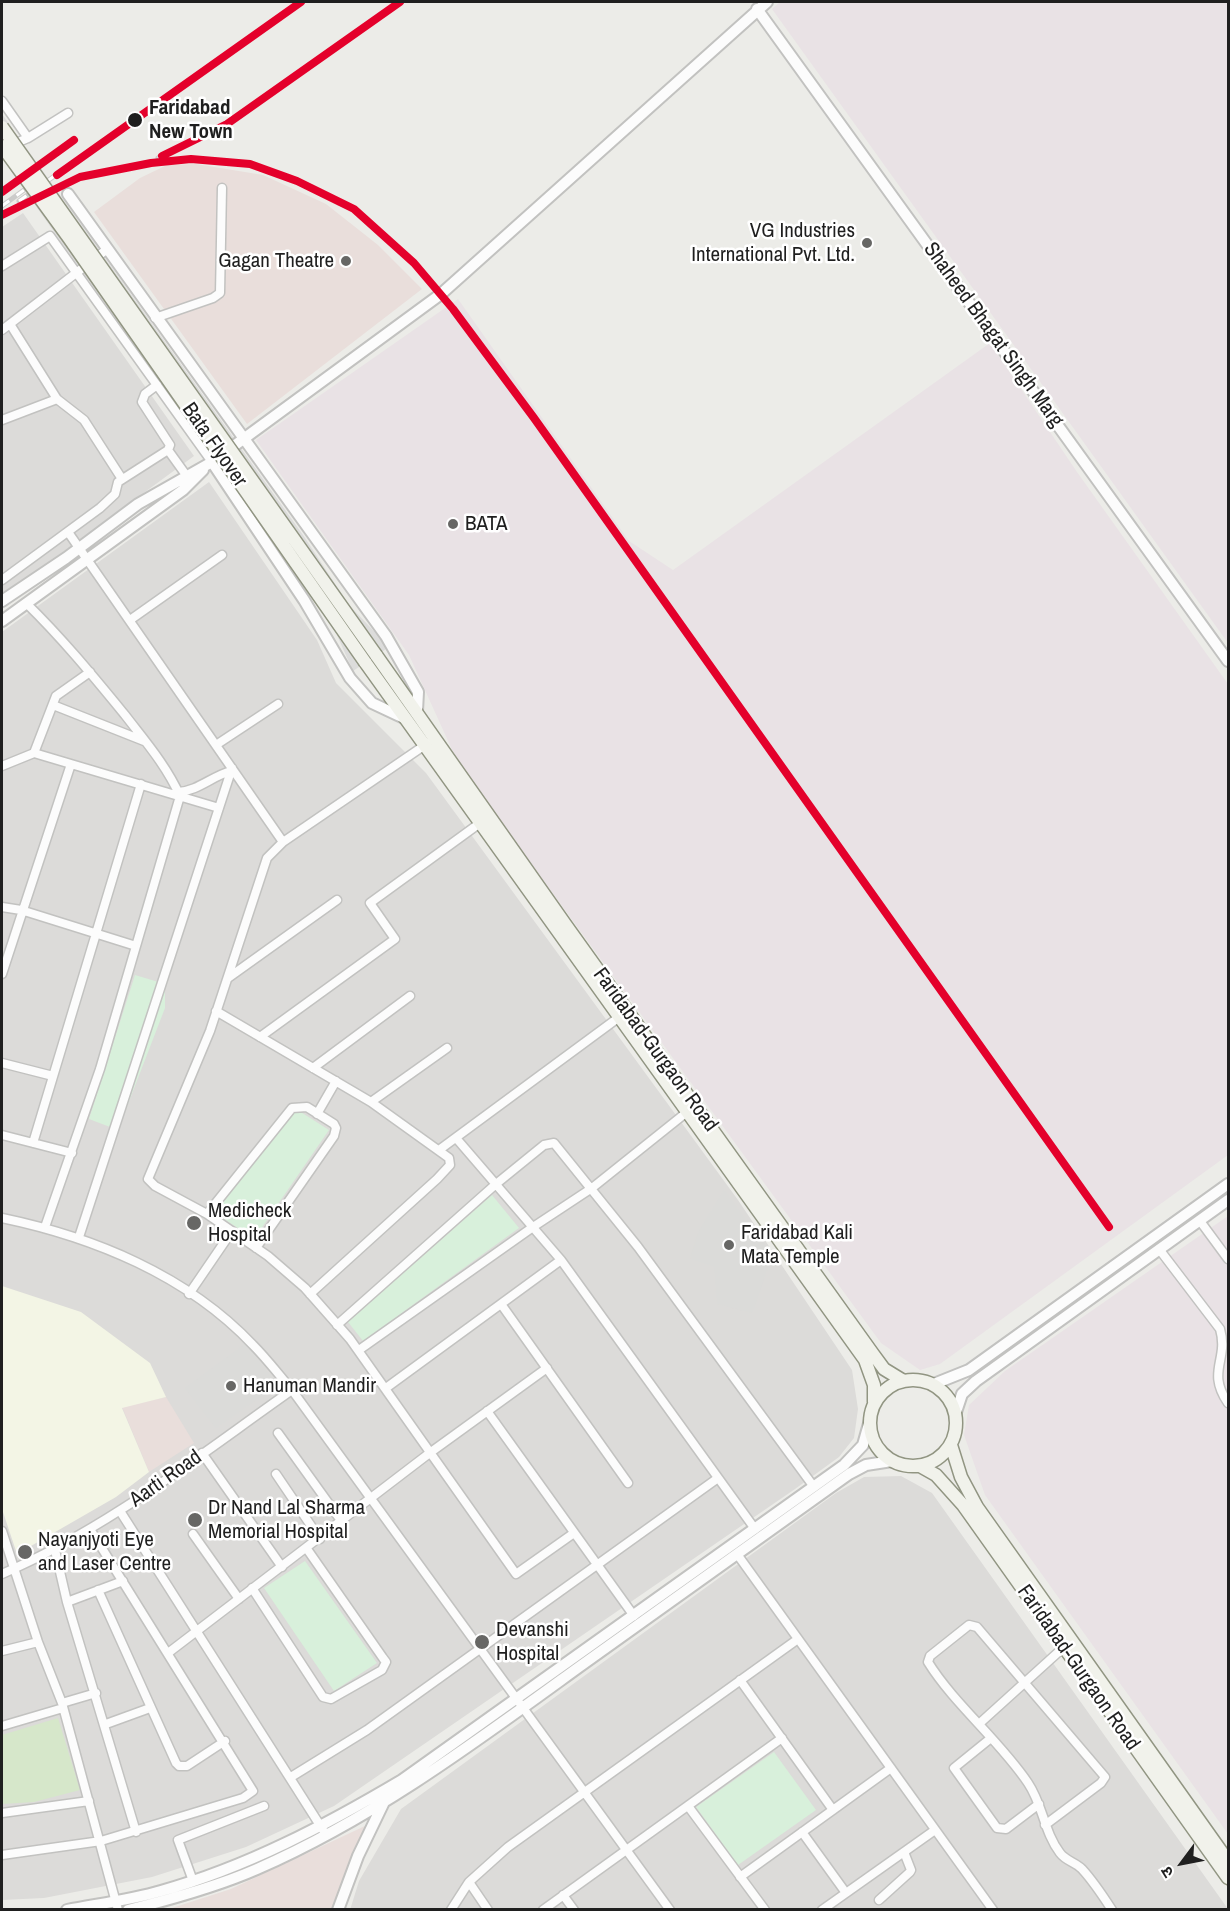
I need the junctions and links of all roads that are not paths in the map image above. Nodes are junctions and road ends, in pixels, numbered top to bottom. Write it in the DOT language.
graph roads {
  1 [pos="766,2"];
  2 [pos="757,9"];
  3 [pos="2,101"];
  4 [pos="68,113"];
  5 [pos="2,127"];
  6 [pos="28,138"];
  7 [pos="2,147"];
  8 [pos="222,188"];
  9 [pos="68,194"];
  10 [pos="106,250"];
  11 [pos="2,266"];
  12 [pos="76,272"];
  13 [pos="155,318"];
  14 [pos="10,324"];
  15 [pos="2,330"];
  16 [pos="157,385"];
  17 [pos="57,399"];
  18 [pos="2,420"];
  19 [pos="243,439"];
  20 [pos="168,450"];
  21 [pos="212,462"];
  22 [pos="186,475"];
  23 [pos="122,479"];
  24 [pos="68,532"];
  25 [pos="80,548"];
  26 [pos="222,555"];
  27 [pos="88,559"];
  28 [pos="2,580"];
  29 [pos="2,601"];
  30 [pos="27,603"];
  31 [pos="130,620"];
  32 [pos="2,621"];
  33 [pos="371,659"];
  34 [pos="1228,661"];
  35 [pos="90,672"];
  36 [pos="278,704"];
  37 [pos="53,705"];
  38 [pos="417,711"];
  39 [pos="406,719"];
  40 [pos="436,738"];
  41 [pos="148,743"];
  42 [pos="216,745"];
  43 [pos="425,745"];
  44 [pos="34,753"];
  45 [pos="71,764"];
  46 [pos="2,766"];
  47 [pos="232,770"];
  48 [pos="141,784"];
  49 [pos="179,794"];
  50 [pos="219,807"];
  51 [pos="480,823"];
  52 [pos="284,842"];
  53 [pos="337,900"];
  54 [pos="2,907"];
  55 [pos="21,910"];
  56 [pos="96,934"];
  57 [pos="136,946"];
  58 [pos="2,974"];
  59 [pos="227,978"];
  60 [pos="410,996"];
  61 [pos="216,1011"];
  62 [pos="623,1014"];
  63 [pos="260,1037"];
  64 [pos="447,1048"];
  65 [pos="2,1063"];
  66 [pos="313,1068"];
  67 [pos="53,1076"];
  68 [pos="336,1081"];
  69 [pos="371,1102"];
  70 [pos="687,1112"];
  71 [pos="317,1114"];
  72 [pos="2,1136"];
  73 [pos="456,1138"];
  74 [pos="33,1143"];
  75 [pos="439,1150"];
  76 [pos="72,1153"];
  77 [pos="496,1184"];
  78 [pos="1228,1184"];
  79 [pos="592,1188"];
  80 [pos="1228,1200"];
  81 [pos="207,1214"];
  82 [pos="2,1218"];
  83 [pos="1200,1221"];
  84 [pos="45,1227"];
  85 [pos="533,1227"];
  86 [pos="232,1231"];
  87 [pos="79,1237"];
  88 [pos="256,1248"];
  89 [pos="1159,1249"];
  90 [pos="1228,1259"];
  91 [pos="561,1260"];
  92 [pos="189,1294"];
  93 [pos="310,1294"];
  94 [pos="501,1304"];
  95 [pos="338,1324"];
  96 [pos="358,1350"];
  97 [pos="547,1368"];
  98 [pos="902,1380"];
  99 [pos="934,1384"];
  100 [pos="386,1388"];
  101 [pos="292,1390"];
  102 [pos="874,1402"];
  103 [pos="1228,1403"];
  104 [pos="487,1411"];
  105 [pos="956,1412"];
  106 [pos="870,1420"];
  107 [pos="278,1433"];
  108 [pos="951,1445"];
  109 [pos="431,1452"];
  110 [pos="202,1453"];
  111 [pos="892,1461"];
  112 [pos="920,1466"];
  113 [pos="276,1474"];
  114 [pos="718,1478"];
  115 [pos="628,1483"];
  116 [pos="814,1487"];
  117 [pos="371,1500"];
  118 [pos="120,1511"];
  119 [pos="342,1522"];
  120 [pos="90,1529"];
  121 [pos="754,1529"];
  122 [pos="2,1531"];
  123 [pos="574,1533"];
  124 [pos="193,1534"];
  125 [pos="320,1539"];
  126 [pos="307,1549"];
  127 [pos="55,1550"];
  128 [pos="736,1554"];
  129 [pos="282,1566"];
  130 [pos="597,1566"];
  131 [pos="15,1568"];
  132 [pos="2,1574"];
  133 [pos="123,1581"];
  134 [pos="252,1588"];
  135 [pos="98,1590"];
  136 [pos="239,1599"];
  137 [pos="67,1602"];
  138 [pos="634,1616"];
  139 [pos="196,1632"];
  140 [pos="798,1639"];
  141 [pos="38,1642"];
  142 [pos="1064,1647"];
  143 [pos="479,1650"];
  144 [pos="2,1651"];
  145 [pos="168,1653"];
  146 [pos="740,1680"];
  147 [pos="1025,1683"];
  148 [pos="96,1693"];
  149 [pos="518,1705"];
  150 [pos="62,1706"];
  151 [pos="150,1708"];
  152 [pos="105,1724"];
  153 [pos="980,1724"];
  154 [pos="2,1726"];
  155 [pos="782,1738"];
  156 [pos="992,1738"];
  157 [pos="225,1742"];
  158 [pos="891,1768"];
  159 [pos="291,1777"];
  160 [pos="392,1786"];
  161 [pos="583,1792"];
  162 [pos="89,1801"];
  163 [pos="384,1802"];
  164 [pos="1040,1804"];
  165 [pos="264,1806"];
  166 [pos="688,1806"];
  167 [pos="833,1810"];
  168 [pos="2,1813"];
  169 [pos="1045,1825"];
  170 [pos="935,1830"];
  171 [pos="324,1831"];
  172 [pos="136,1832"];
  173 [pos="802,1832"];
  174 [pos="101,1841"];
  175 [pos="626,1850"];
  176 [pos="904,1852"];
  177 [pos="2,1855"];
  178 [pos="1228,1861"];
  179 [pos="740,1877"];
  180 [pos="1228,1878"];
  181 [pos="192,1881"];
  182 [pos="469,1882"];
  183 [pos="846,1893"];
  184 [pos="563,1895"];
  185 [pos="879,1900"];
  186 [pos="118,1905"];
  187 [pos="67,1910"];
  188 [pos="128,1910"];
  189 [pos="338,1910"];
  190 [pos="451,1910"];
  191 [pos="488,1910"];
  192 [pos="543,1910"];
  193 [pos="574,1910"];
  194 [pos="670,1910"];
  195 [pos="765,1910"];
  196 [pos="822,1910"];
  197 [pos="993,1910"];
  198 [pos="1112,1910"];
  1 -- 2 [label="street"];
  2 -- 19 [label="street"];
  2 -- 34 [label="street, Shaheed Bhagat Singh Marg"];
  3 -- 6 [label="street"];
  4 -- 6 [label="street"];
  5 -- 33 [label="main road, Bata Flyover, bridge"];
  6 -- 7 [label="street"];
  7 -- 33 [label="main road, Bata Flyover, bridge"];
  8 -- 13 [label="street"];
  9 -- 10 [label="street"];
  10 -- 12 [label="street"];
  10 -- 13 [label="street"];
  11 -- 12 [label="street"];
  12 -- 14 [label="street"];
  12 -- 16 [label="street"];
  13 -- 19 [label="street"];
  14 -- 15 [label="street"];
  14 -- 17 [label="street"];
  16 -- 20 [label="street"];
  16 -- 21 [label="street"];
  17 -- 18 [label="street"];
  17 -- 23 [label="street"];
  19 -- 21 [label="street"];
  19 -- 38 [label="street"];
  20 -- 22 [label="street"];
  20 -- 23 [label="street"];
  21 -- 22 [label="street"];
  21 -- 27 [label="street"];
  21 -- 39 [label="street"];
  22 -- 25 [label="street"];
  23 -- 24 [label="street"];
  24 -- 25 [label="street"];
  24 -- 28 [label="street"];
  25 -- 27 [label="street"];
  25 -- 29 [label="street"];
  26 -- 31 [label="street"];
  27 -- 30 [label="street"];
  27 -- 31 [label="street"];
  30 -- 32 [label="street"];
  30 -- 35 [label="street"];
  31 -- 42 [label="street"];
  33 -- 38 [label="main road, Bata Flyover"];
  33 -- 39 [label="main road, Bata Flyover"];
  35 -- 37 [label="street"];
  35 -- 41 [label="street"];
  36 -- 42 [label="street"];
  37 -- 41 [label="street"];
  37 -- 44 [label="street"];
  38 -- 40 [label="main road, Faridabad-Gurgaon Road"];
  39 -- 43 [label="main road, Bata Flyover"];
  40 -- 43 [label="street"];
  40 -- 62 [label="main road, Faridabad-Gurgaon Road"];
  41 -- 49 [label="street"];
  42 -- 47 [label="street"];
  43 -- 51 [label="main road, Faridabad-Gurgaon Road"];
  43 -- 52 [label="street"];
  44 -- 45 [label="street"];
  44 -- 46 [label="street"];
  45 -- 48 [label="street"];
  45 -- 55 [label="street"];
  47 -- 49 [label="street"];
  47 -- 50 [label="street"];
  47 -- 52 [label="street"];
  48 -- 49 [label="street"];
  48 -- 56 [label="street"];
  49 -- 50 [label="street"];
  49 -- 57 [label="street"];
  50 -- 87 [label="street"];
  51 -- 62 [label="main road, Faridabad-Gurgaon Road"];
  51 -- 63 [label="street"];
  52 -- 59 [label="street"];
  53 -- 59 [label="street"];
  54 -- 55 [label="street"];
  55 -- 56 [label="street"];
  55 -- 58 [label="street"];
  56 -- 57 [label="street"];
  56 -- 67 [label="street"];
  57 -- 76 [label="street"];
  59 -- 61 [label="street"];
  60 -- 66 [label="street"];
  61 -- 63 [label="street"];
  61 -- 81 [label="street"];
  62 -- 70 [label="main road, Faridabad-Gurgaon Road"];
  62 -- 73 [label="street"];
  62 -- 98 [label="main road, Faridabad-Gurgaon Road"];
  63 -- 66 [label="street"];
  64 -- 69 [label="street"];
  65 -- 67 [label="street"];
  66 -- 68 [label="street"];
  67 -- 74 [label="street"];
  68 -- 69 [label="street"];
  68 -- 71 [label="street"];
  69 -- 75 [label="street"];
  70 -- 79 [label="street"];
  70 -- 102 [label="main road, Faridabad-Gurgaon Road"];
  71 -- 81 [label="street"];
  71 -- 88 [label="street"];
  72 -- 74 [label="street"];
  73 -- 75 [label="street"];
  73 -- 77 [label="street"];
  74 -- 76 [label="street"];
  75 -- 93 [label="street"];
  76 -- 84 [label="street"];
  77 -- 79 [label="street"];
  77 -- 85 [label="street"];
  77 -- 95 [label="street"];
  78 -- 99 [label="street"];
  79 -- 85 [label="street"];
  79 -- 116 [label="street"];
  80 -- 83 [label="street"];
  81 -- 86 [label="street"];
  82 -- 84 [label="street"];
  83 -- 89 [label="street"];
  83 -- 90 [label="street"];
  84 -- 87 [label="street"];
  85 -- 91 [label="street"];
  85 -- 96 [label="street"];
  86 -- 88 [label="street"];
  86 -- 92 [label="street"];
  87 -- 92 [label="street"];
  88 -- 93 [label="street"];
  89 -- 103 [label="street"];
  89 -- 105 [label="street"];
  91 -- 94 [label="street"];
  91 -- 114 [label="street"];
  92 -- 101 [label="street"];
  93 -- 95 [label="street"];
  94 -- 97 [label="street"];
  94 -- 100 [label="street"];
  95 -- 96 [label="street"];
  96 -- 100 [label="street"];
  97 -- 104 [label="street"];
  97 -- 115 [label="street"];
  98 -- 99 [label="main road"];
  98 -- 102 [label="main road"];
  99 -- 105 [label="main road"];
  100 -- 109 [label="street"];
  101 -- 110 [label="street, Aarti Road"];
  101 -- 117 [label="street"];
  102 -- 106 [label="main road"];
  104 -- 109 [label="street"];
  104 -- 123 [label="street"];
  105 -- 108 [label="main road"];
  106 -- 111 [label="main road"];
  106 -- 116 [label="street"];
  107 -- 119 [label="street"];
  108 -- 112 [label="main road"];
  108 -- 178 [label="main road, Faridabad-Gurgaon Road"];
  109 -- 117 [label="street"];
  109 -- 123 [label="street"];
  110 -- 118 [label="street, Aarti Road"];
  110 -- 129 [label="street"];
  111 -- 112 [label="main road"];
  111 -- 128 [label="street"];
  112 -- 142 [label="main road, Faridabad-Gurgaon Road"];
  113 -- 125 [label="street"];
  114 -- 121 [label="street"];
  114 -- 130 [label="street"];
  116 -- 121 [label="street"];
  117 -- 119 [label="street"];
  117 -- 143 [label="street"];
  118 -- 120 [label="street, Aarti Road"];
  118 -- 139 [label="street"];
  119 -- 125 [label="street"];
  120 -- 127 [label="street, Aarti Road"];
  120 -- 133 [label="street"];
  121 -- 138 [label="street"];
  122 -- 131 [label="street"];
  123 -- 130 [label="street"];
  124 -- 136 [label="street"];
  125 -- 126 [label="street"];
  126 -- 129 [label="street"];
  126 -- 134 [label="street"];
  127 -- 131 [label="street, Aarti Road"];
  127 -- 137 [label="street"];
  128 -- 140 [label="street"];
  128 -- 149 [label="street"];
  129 -- 134 [label="street"];
  130 -- 138 [label="street"];
  130 -- 143 [label="street"];
  131 -- 132 [label="street, Aarti Road"];
  131 -- 141 [label="street"];
  133 -- 135 [label="street"];
  133 -- 145 [label="street"];
  134 -- 136 [label="street"];
  135 -- 137 [label="street"];
  135 -- 151 [label="street"];
  136 -- 139 [label="street"];
  137 -- 148 [label="street"];
  138 -- 149 [label="street"];
  139 -- 145 [label="street"];
  139 -- 159 [label="street"];
  140 -- 146 [label="street"];
  140 -- 158 [label="street"];
  141 -- 144 [label="street"];
  141 -- 150 [label="street"];
  142 -- 147 [label="street"];
  142 -- 180 [label="main road, Faridabad-Gurgaon Road"];
  143 -- 149 [label="street"];
  143 -- 159 [label="street"];
  145 -- 157 [label="street"];
  146 -- 155 [label="street"];
  146 -- 161 [label="street"];
  147 -- 153 [label="street"];
  147 -- 153 [label="street"];
  147 -- 169 [label="street"];
  148 -- 150 [label="street"];
  148 -- 152 [label="street"];
  149 -- 160 [label="street"];
  149 -- 161 [label="street"];
  149 -- 163 [label="street"];
  150 -- 154 [label="street"];
  150 -- 162 [label="street"];
  151 -- 152 [label="street"];
  151 -- 157 [label="street"];
  152 -- 172 [label="street"];
  153 -- 156 [label="street"];
  155 -- 166 [label="street"];
  155 -- 167 [label="street"];
  156 -- 164 [label="street"];
  156 -- 164 [label="street"];
  157 -- 172 [label="street"];
  158 -- 167 [label="street"];
  158 -- 170 [label="street"];
  159 -- 171 [label="street"];
  160 -- 163 [label="street"];
  160 -- 171 [label="street"];
  161 -- 175 [label="street"];
  161 -- 182 [label="street"];
  162 -- 168 [label="street"];
  162 -- 174 [label="street"];
  163 -- 171 [label="street"];
  163 -- 189 [label="street"];
  164 -- 169 [label="street"];
  165 -- 181 [label="street"];
  166 -- 175 [label="street"];
  166 -- 179 [label="street"];
  167 -- 173 [label="street"];
  169 -- 198 [label="street"];
  170 -- 176 [label="street"];
  170 -- 197 [label="street"];
  171 -- 181 [label="street"];
  171 -- 188 [label="street"];
  172 -- 174 [label="street"];
  173 -- 179 [label="street"];
  173 -- 183 [label="street"];
  174 -- 177 [label="street"];
  174 -- 186 [label="street"];
  175 -- 184 [label="street"];
  175 -- 194 [label="street"];
  176 -- 183 [label="street"];
  176 -- 185 [label="street"];
  179 -- 195 [label="street"];
  181 -- 186 [label="street"];
  182 -- 190 [label="street"];
  182 -- 191 [label="street"];
  183 -- 196 [label="street"];
  184 -- 192 [label="street"];
  184 -- 193 [label="street"];
  186 -- 187 [label="street"];
}
